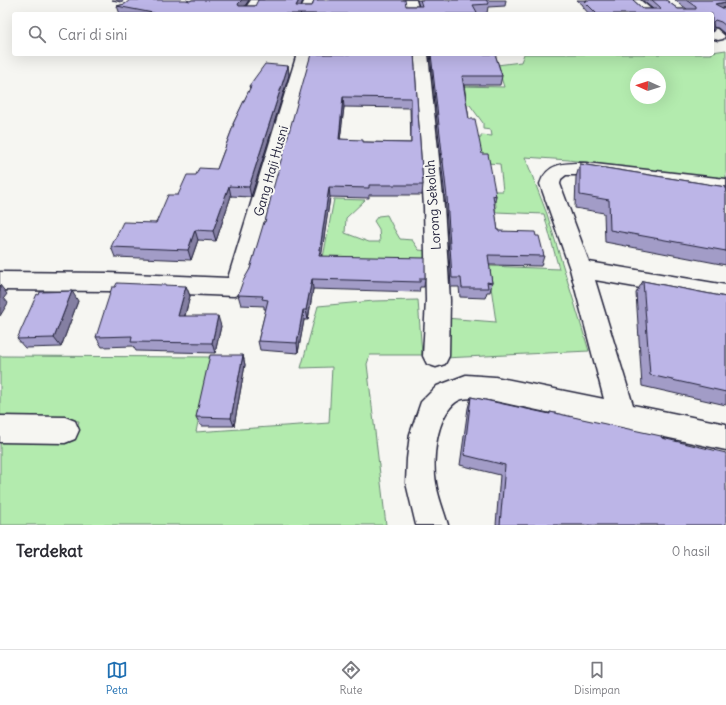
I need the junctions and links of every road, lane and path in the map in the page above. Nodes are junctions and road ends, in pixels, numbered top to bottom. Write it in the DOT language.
graph roads {
  1 [pos="257,0"];
  2 [pos="311,0"];
  3 [pos="410,0"];
  4 [pos="632,0"];
  5 [pos="249,12"];
  6 [pos="306,12"];
  7 [pos="413,12"];
  8 [pos="647,12"];
  9 [pos="304,56"];
  10 [pos="421,56"];
  11 [pos="726,185"];
  12 [pos="581,269"];
  13 [pos="0,281"];
  14 [pos="726,294"];
  15 [pos="436,356"];
  16 [pos="622,414"];
  17 [pos="0,429"];
  18 [pos="65,430"];
  19 [pos="726,437"];
  20 [pos="432,525"];
  1 -- 5 [label="street"];
  2 -- 6 [label="street"];
  3 -- 7 [label="street"];
  4 -- 8 [label="street"];
  9 -- 13 [label="street, Gang Haji Husni"];
  10 -- 15 [label="street, Lorong Sekolah"];
  11 -- 12 [label="street"];
  12 -- 14 [label="street"];
  12 -- 16 [label="street"];
  16 -- 19 [label="street"];
  16 -- 20 [label="street"];
  17 -- 18 [label="street"];
}
